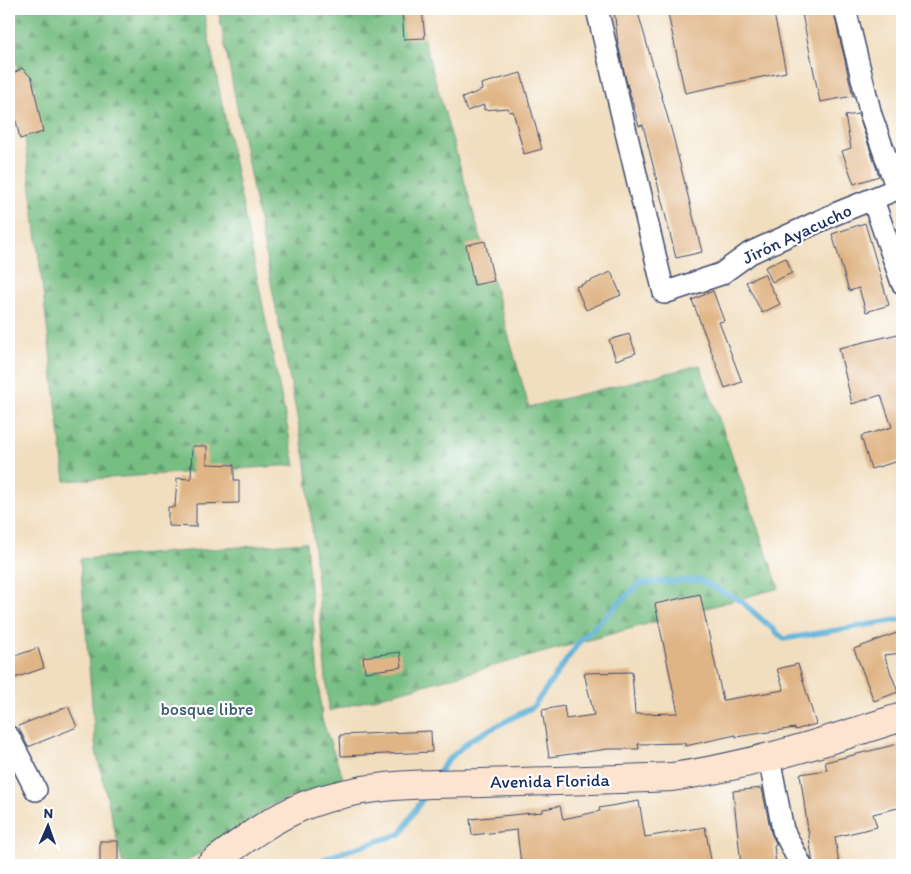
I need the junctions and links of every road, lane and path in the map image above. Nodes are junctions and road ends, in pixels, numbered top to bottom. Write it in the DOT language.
graph roads {
  1 [pos="597,9"];
  2 [pos="845,9"];
  3 [pos="900,188"];
  4 [pos="873,200"];
  5 [pos="902,283"];
  6 [pos="902,717"];
  7 [pos="9,737"];
  8 [pos="769,757"];
  9 [pos="36,790"];
  10 [pos="210,865"];
  11 [pos="801,865"];
  1 -- 4 [label="street, Jirón Ayacucho"];
  2 -- 3 [label="street"];
  3 -- 4 [label="street, Jirón Ayacucho"];
  4 -- 5 [label="street"];
  6 -- 8 [label="street, Avenida Florida"];
  7 -- 9 [label="street"];
  8 -- 10 [label="street, Avenida Florida"];
  8 -- 11 [label="street"];
}
